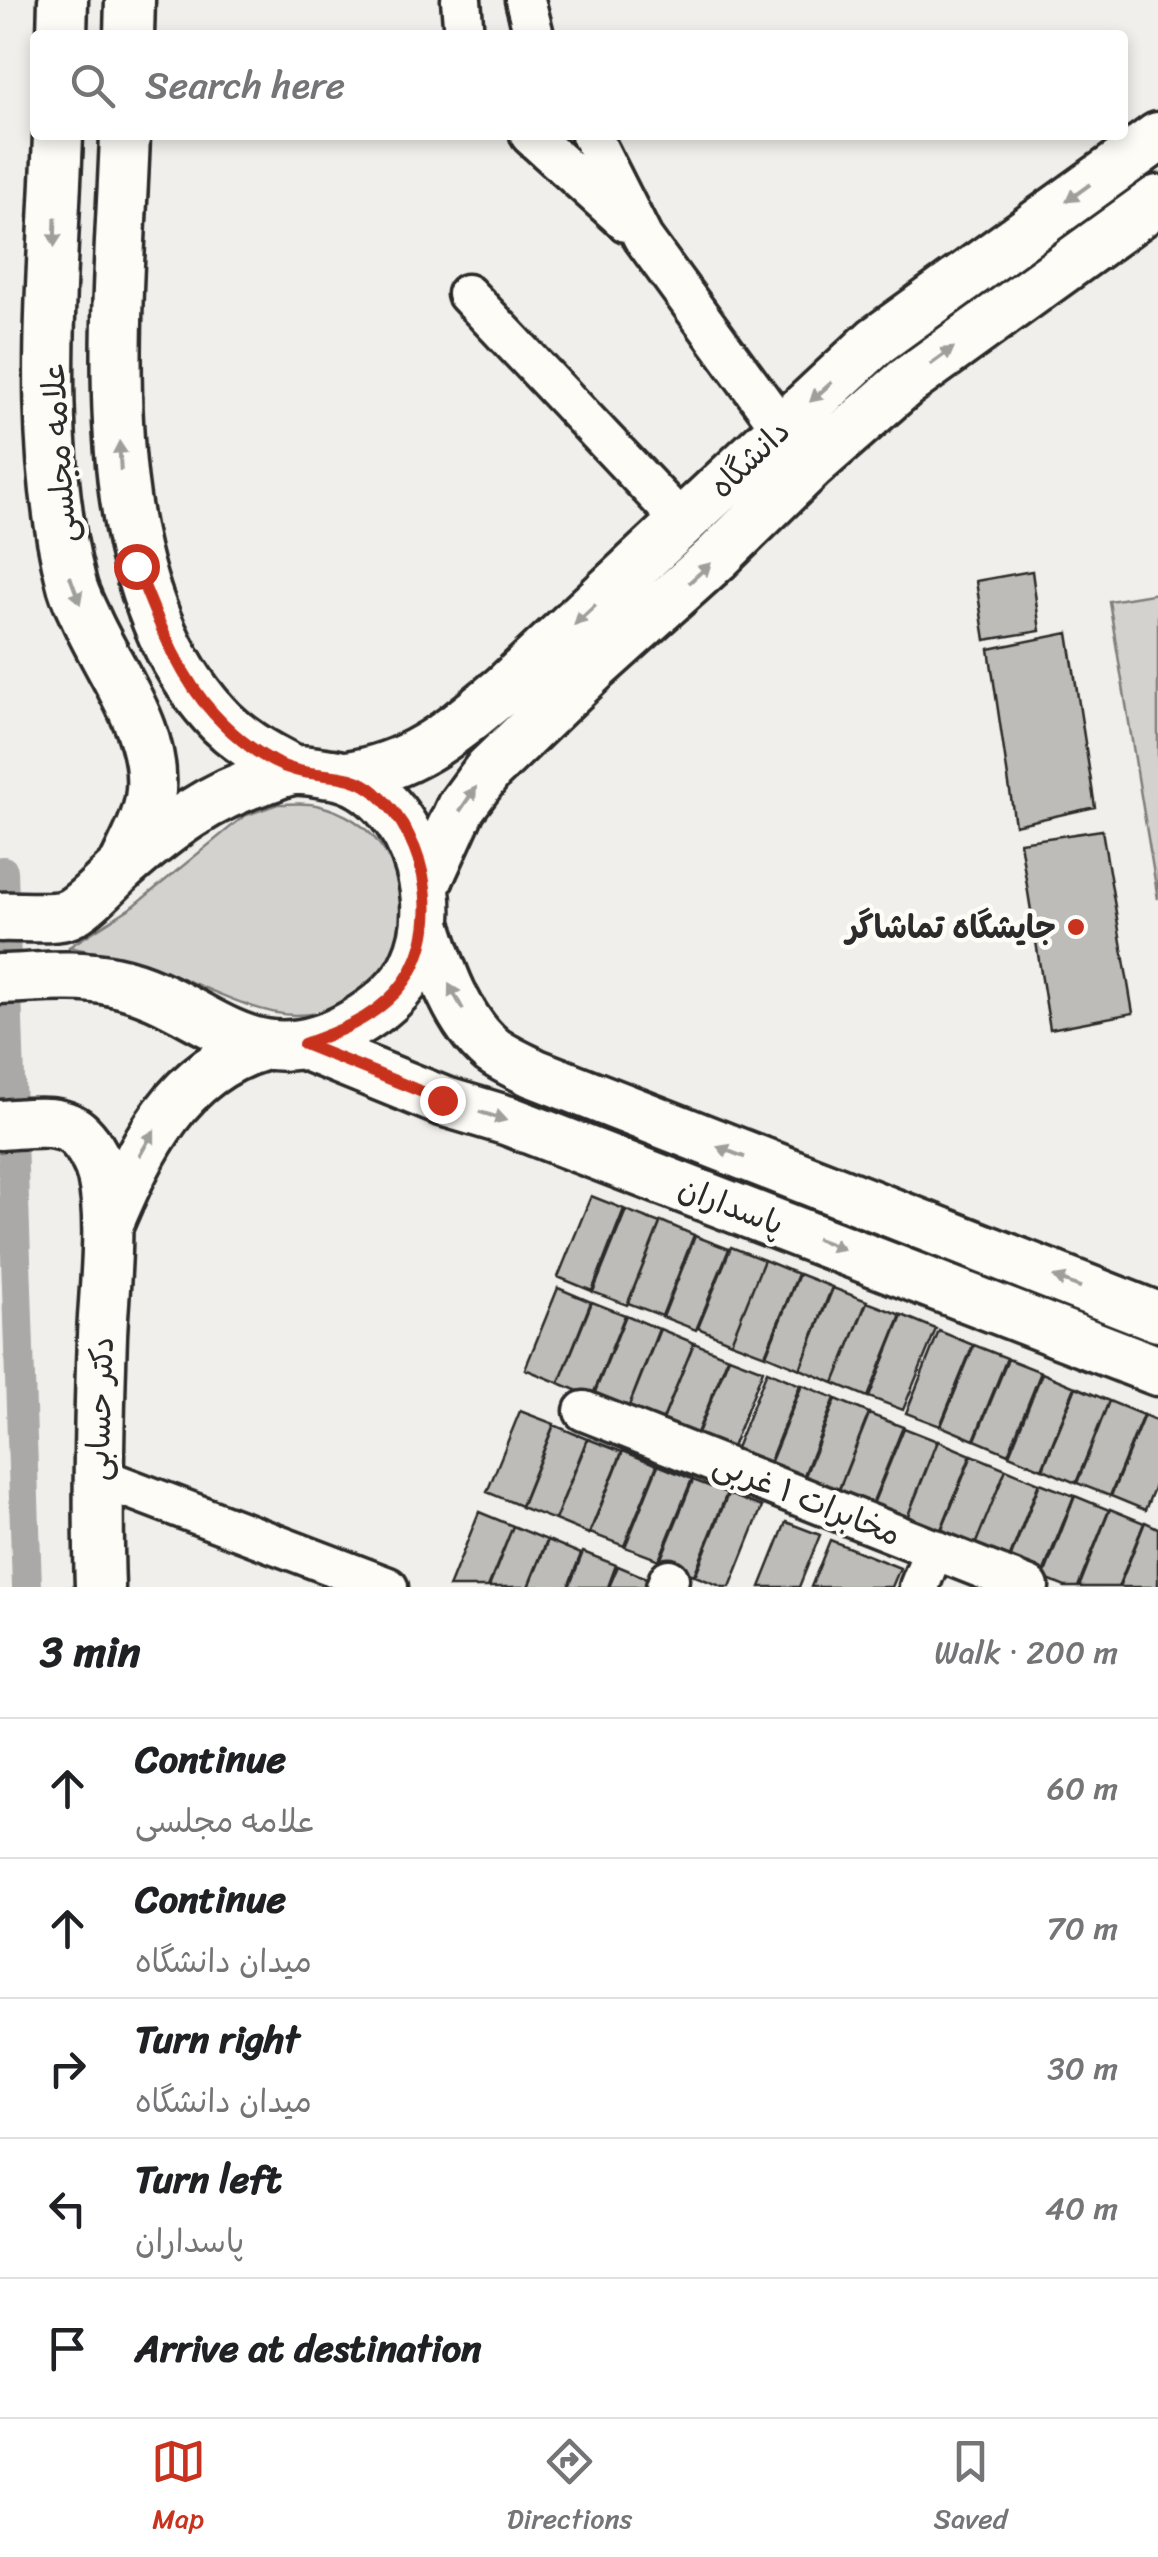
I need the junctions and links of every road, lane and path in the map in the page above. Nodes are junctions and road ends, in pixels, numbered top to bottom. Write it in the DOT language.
graph roads {
  1 [pos="63,0"];
  2 [pos="130,0"];
  3 [pos="461,0"];
  4 [pos="525,0"];
  5 [pos="62,30"];
  6 [pos="129,30"];
  7 [pos="464,30"];
  8 [pos="533,30"];
  9 [pos="1158,138"];
  10 [pos="58,140"];
  11 [pos="125,140"];
  12 [pos="535,140"];
  13 [pos="593,140"];
  14 [pos="1158,200"];
  15 [pos="642,238"];
  16 [pos="468,294"];
  17 [pos="781,428"];
  18 [pos="810,466"];
  19 [pos="684,524"];
  20 [pos="294,770"];
  21 [pos="347,776"];
  22 [pos="124,866"];
  23 [pos="425,905"];
  24 [pos="0,917"];
  25 [pos="0,980"];
  26 [pos="283,1045"];
  27 [pos="0,1125"];
  28 [pos="106,1231"];
  29 [pos="1158,1317"];
  30 [pos="1158,1371"];
  31 [pos="584,1411"];
  32 [pos="96,1476"];
  33 [pos="934,1549"];
  34 [pos="100,1587"];
  35 [pos="388,1587"];
  36 [pos="919,1587"];
  37 [pos="1029,1587"];
  1 -- 5 [label="main road"];
  2 -- 6 [label="main road"];
  3 -- 7 [label="street"];
  4 -- 8 [label="street"];
  9 -- 17 [label="main road, دانشگاه, one-way"];
  10 -- 22 [label="main road, علامه مجلسی, one-way"];
  20 -- 11 [label="main road, علامه مجلسی, one-way"];
  12 -- 15 [label="street"];
  13 -- 15 [label="street"];
  18 -- 14 [label="main road, دانشگاه, one-way"];
  15 -- 17 [label="street"];
  16 -- 19 [label="street"];
  17 -- 18 [label="street"];
  17 -- 19 [label="main road, دانشگاه"];
  23 -- 18 [label="main road, دانشگاه, one-way"];
  19 -- 21 [label="main road, دانشگاه, one-way"];
  20 -- 21 [label="main road"];
  20 -- 22 [label="main road"];
  21 -- 23 [label="main road, پاسداران"];
  22 -- 24 [label="main road"];
  23 -- 26 [label="main road, دانشگاه"];
  29 -- 23 [label="main road, پاسداران, one-way"];
  25 -- 26 [label="main road, پاسداران"];
  28 -- 26 [label="main road, دانشگاه, one-way"];
  26 -- 30 [label="main road, پاسداران, one-way"];
  27 -- 28 [label="main road"];
  28 -- 32 [label="main road, دکتر حسابی"];
  31 -- 33 [label="street, مخابرات ۱ غربی"];
  32 -- 34 [label="main road, دکتر حسابی"];
  32 -- 35 [label="street"];
  33 -- 36 [label="street"];
  33 -- 37 [label="street, مخابرات ۱ غربی"];
}
